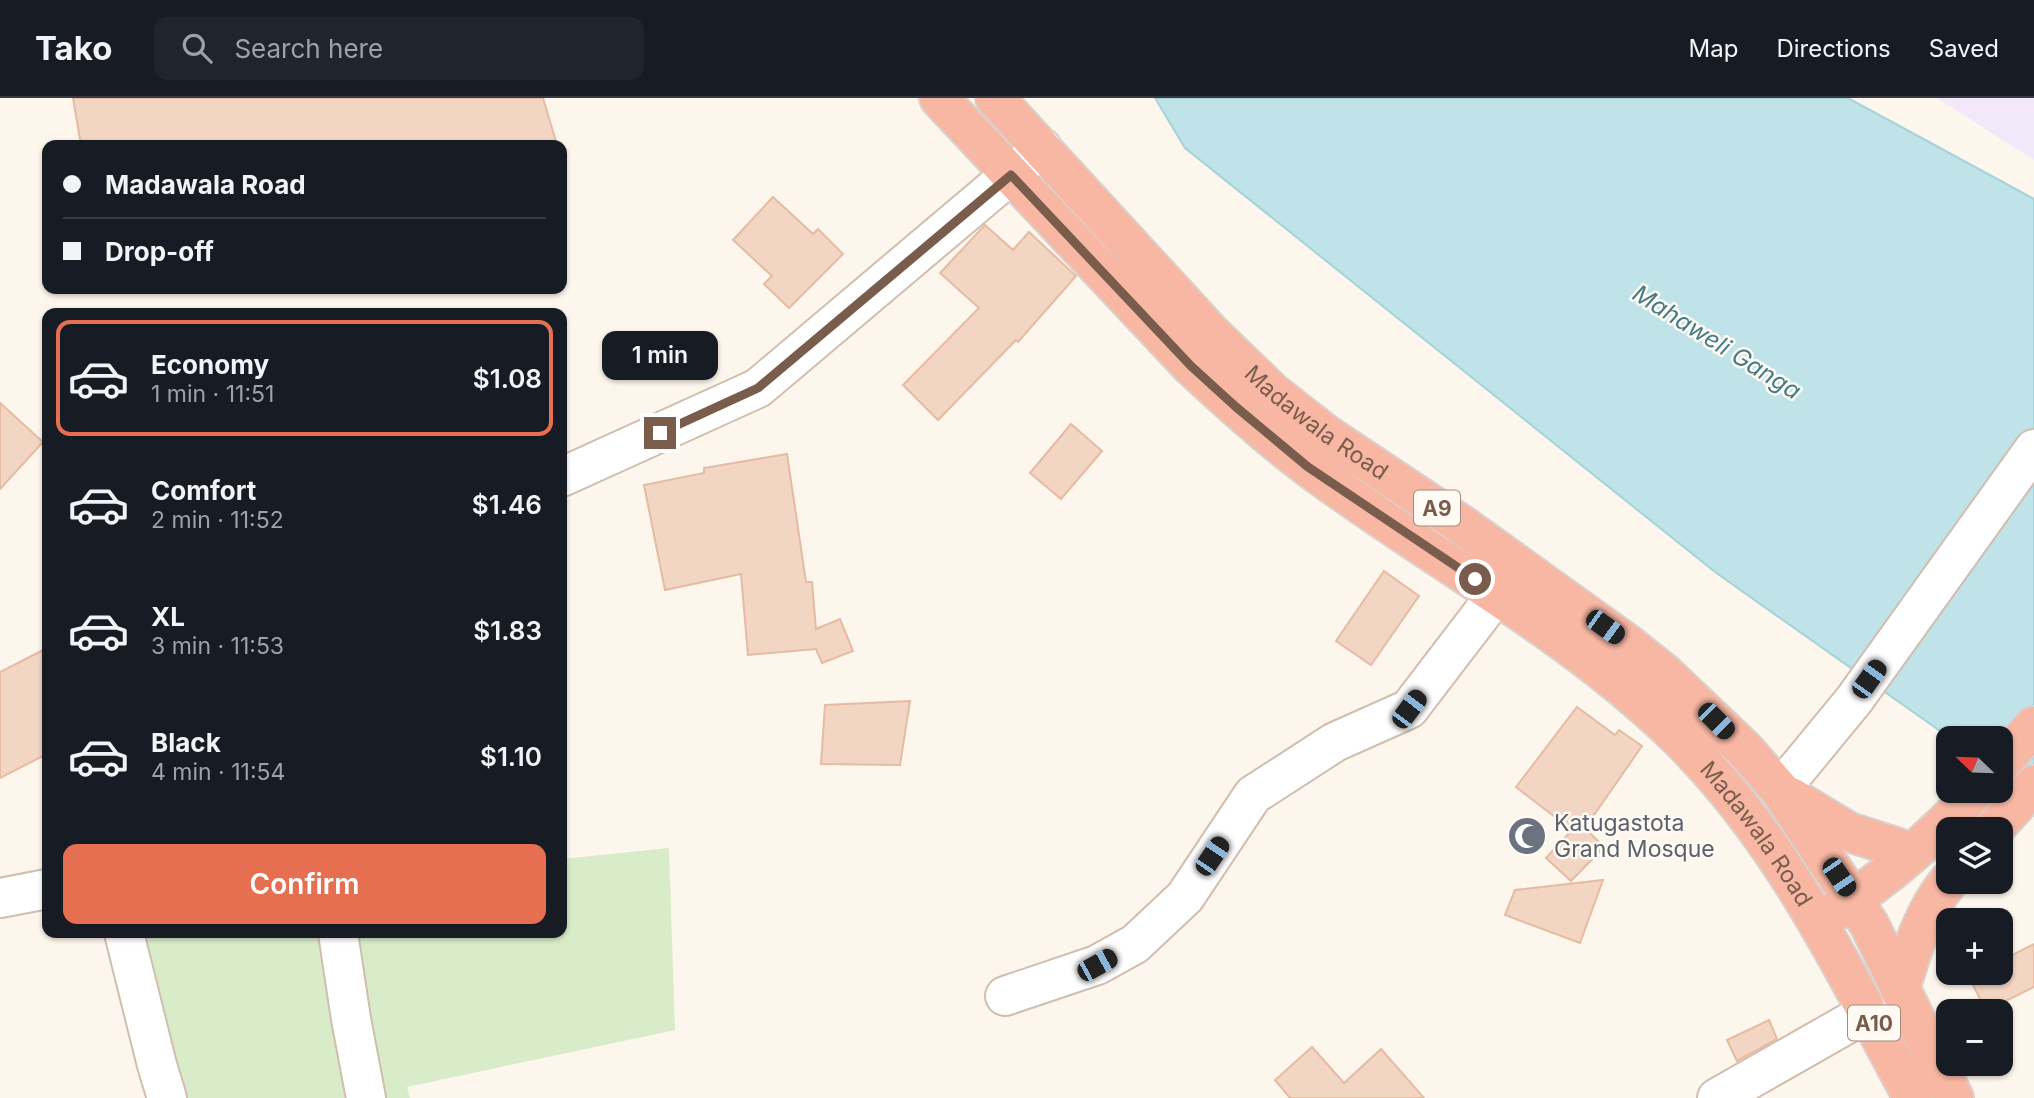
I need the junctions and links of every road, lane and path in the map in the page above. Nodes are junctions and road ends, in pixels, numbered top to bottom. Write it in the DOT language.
graph roads {
  1 [pos="939,98"];
  2 [pos="995,98"];
  3 [pos="1042,148"];
  4 [pos="1011,175"];
  5 [pos="2034,449"];
  6 [pos="567,475"];
  7 [pos="1497,594"];
  8 [pos="2034,726"];
  9 [pos="2013,749"];
  10 [pos="2034,785"];
  11 [pos="1780,790"];
  12 [pos="1964,803"];
  13 [pos="2004,817"];
  14 [pos="1911,852"];
  15 [pos="42,890"];
  16 [pos="1936,892"];
  17 [pos="1940,894"];
  18 [pos="0,898"];
  19 [pos="1862,911"];
  20 [pos="1826,935"];
  21 [pos="125,938"];
  22 [pos="339,938"];
  23 [pos="1900,990"];
  24 [pos="1005,996"];
  25 [pos="1868,1012"];
  26 [pos="167,1098"];
  27 [pos="366,1098"];
  28 [pos="1717,1098"];
  29 [pos="1913,1098"];
  30 [pos="1954,1098"];
  1 -- 4 [label="highway, Madawala Road / A9"];
  2 -- 3 [label="highway, Madawala Road / A9"];
  3 -- 4 [label="street"];
  3 -- 11 [label="highway, Madawala Road / A9"];
  4 -- 6 [label="street"];
  4 -- 7 [label="highway, Madawala Road / A9"];
  5 -- 11 [label="street"];
  7 -- 20 [label="highway, Madawala Road / A9"];
  7 -- 24 [label="street"];
  8 -- 9 [label="highway"];
  10 -- 13 [label="highway"];
  11 -- 14 [label="highway"];
  11 -- 19 [label="highway, Madawala Road / A9"];
  12 -- 14 [label="highway"];
  14 -- 19 [label="highway"];
  15 -- 18 [label="street"];
  16 -- 19 [label="highway"];
  17 -- 23 [label="highway"];
  19 -- 20 [label="highway"];
  19 -- 23 [label="highway, A10"];
  20 -- 25 [label="highway, A10"];
  21 -- 26 [label="street"];
  22 -- 27 [label="street"];
  23 -- 30 [label="highway, A10"];
  25 -- 28 [label="street"];
  25 -- 29 [label="highway, A10"];
}
